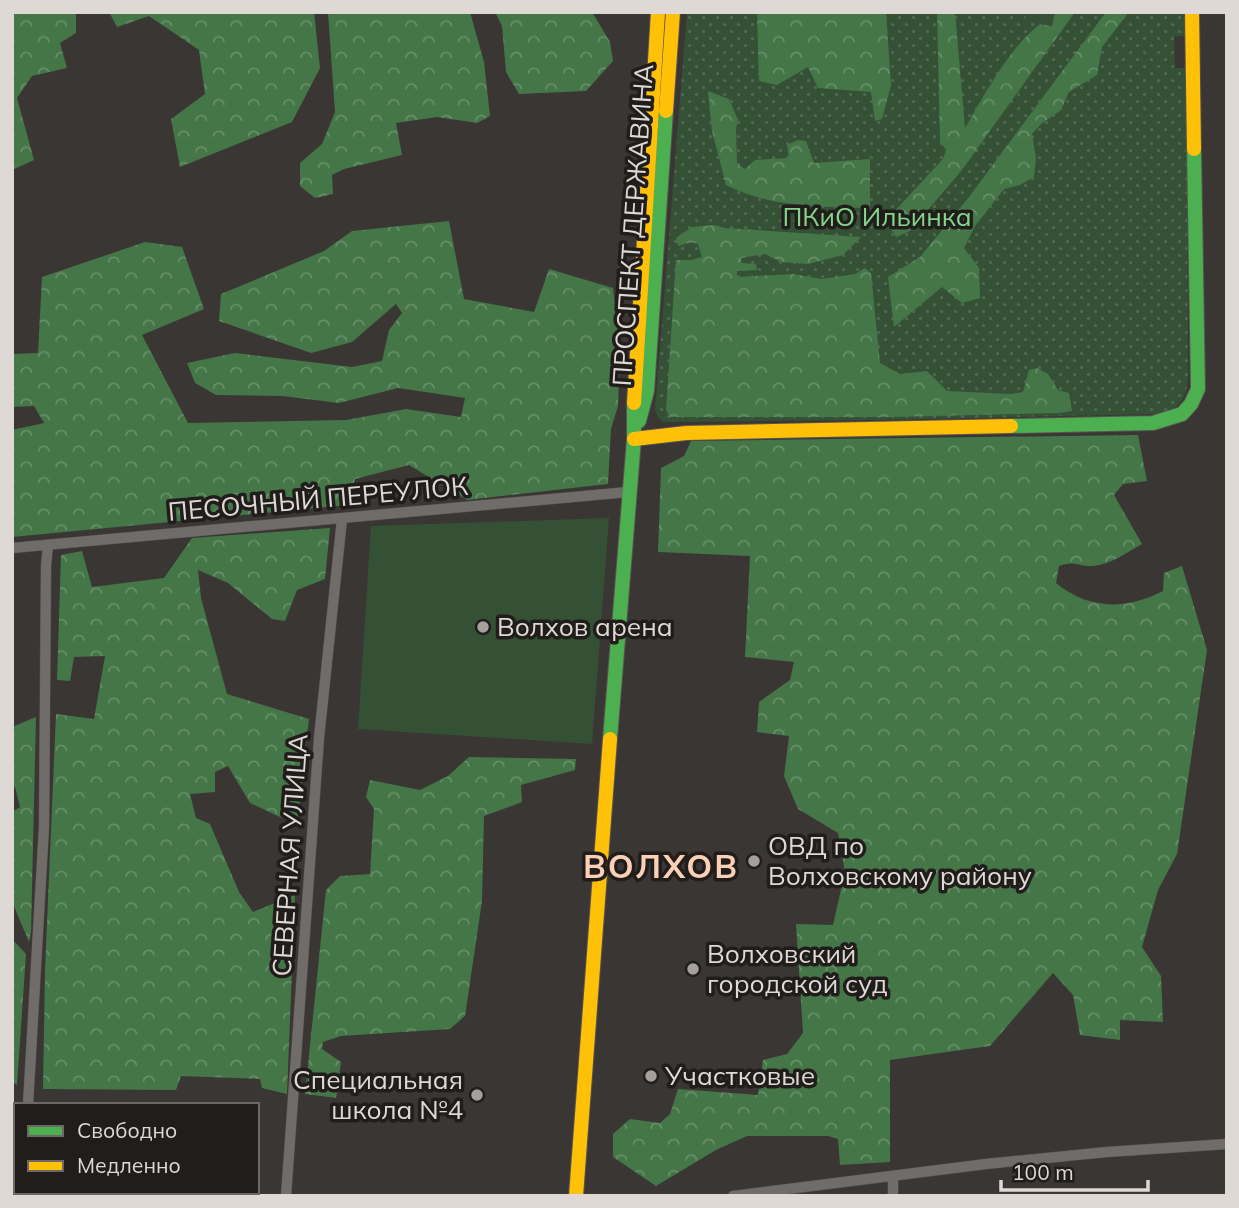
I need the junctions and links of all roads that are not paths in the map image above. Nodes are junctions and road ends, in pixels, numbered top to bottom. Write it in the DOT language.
graph roads {
  1 [pos="658,12"];
  2 [pos="673,12"];
  3 [pos="1192,12"];
  4 [pos="634,439"];
  5 [pos="628,492"];
  6 [pos="342,519"];
  7 [pos="48,545"];
  8 [pos="12,548"];
  9 [pos="28,1103"];
  10 [pos="1227,1144"];
  11 [pos="892,1176"];
  12 [pos="286,1196"];
  13 [pos="576,1196"];
  14 [pos="733,1196"];
  15 [pos="893,1196"];
  1 -- 4 [label="main road, ПРОСПЕКТ ДЕРЖАВИНА"];
  2 -- 4 [label="main road, ПРОСПЕКТ ДЕРЖАВИНА"];
  3 -- 4 [label="main road"];
  4 -- 5 [label="main road, ПРОСПЕКТ ДЕРЖАВИНА"];
  5 -- 6 [label="street, ПЕСОЧНЫЙ ПЕРЕУЛОК"];
  5 -- 13 [label="main road, ПРОСПЕКТ ДЕРЖАВИНА"];
  6 -- 7 [label="street, ПЕСОЧНЫЙ ПЕРЕУЛОК"];
  6 -- 12 [label="street, СЕВЕРНАЯ УЛИЦА"];
  7 -- 8 [label="street, ПЕСОЧНЫЙ ПЕРЕУЛОК"];
  7 -- 9 [label="street"];
  10 -- 11 [label="street"];
  11 -- 14 [label="street"];
  11 -- 15 [label="street"];
}
